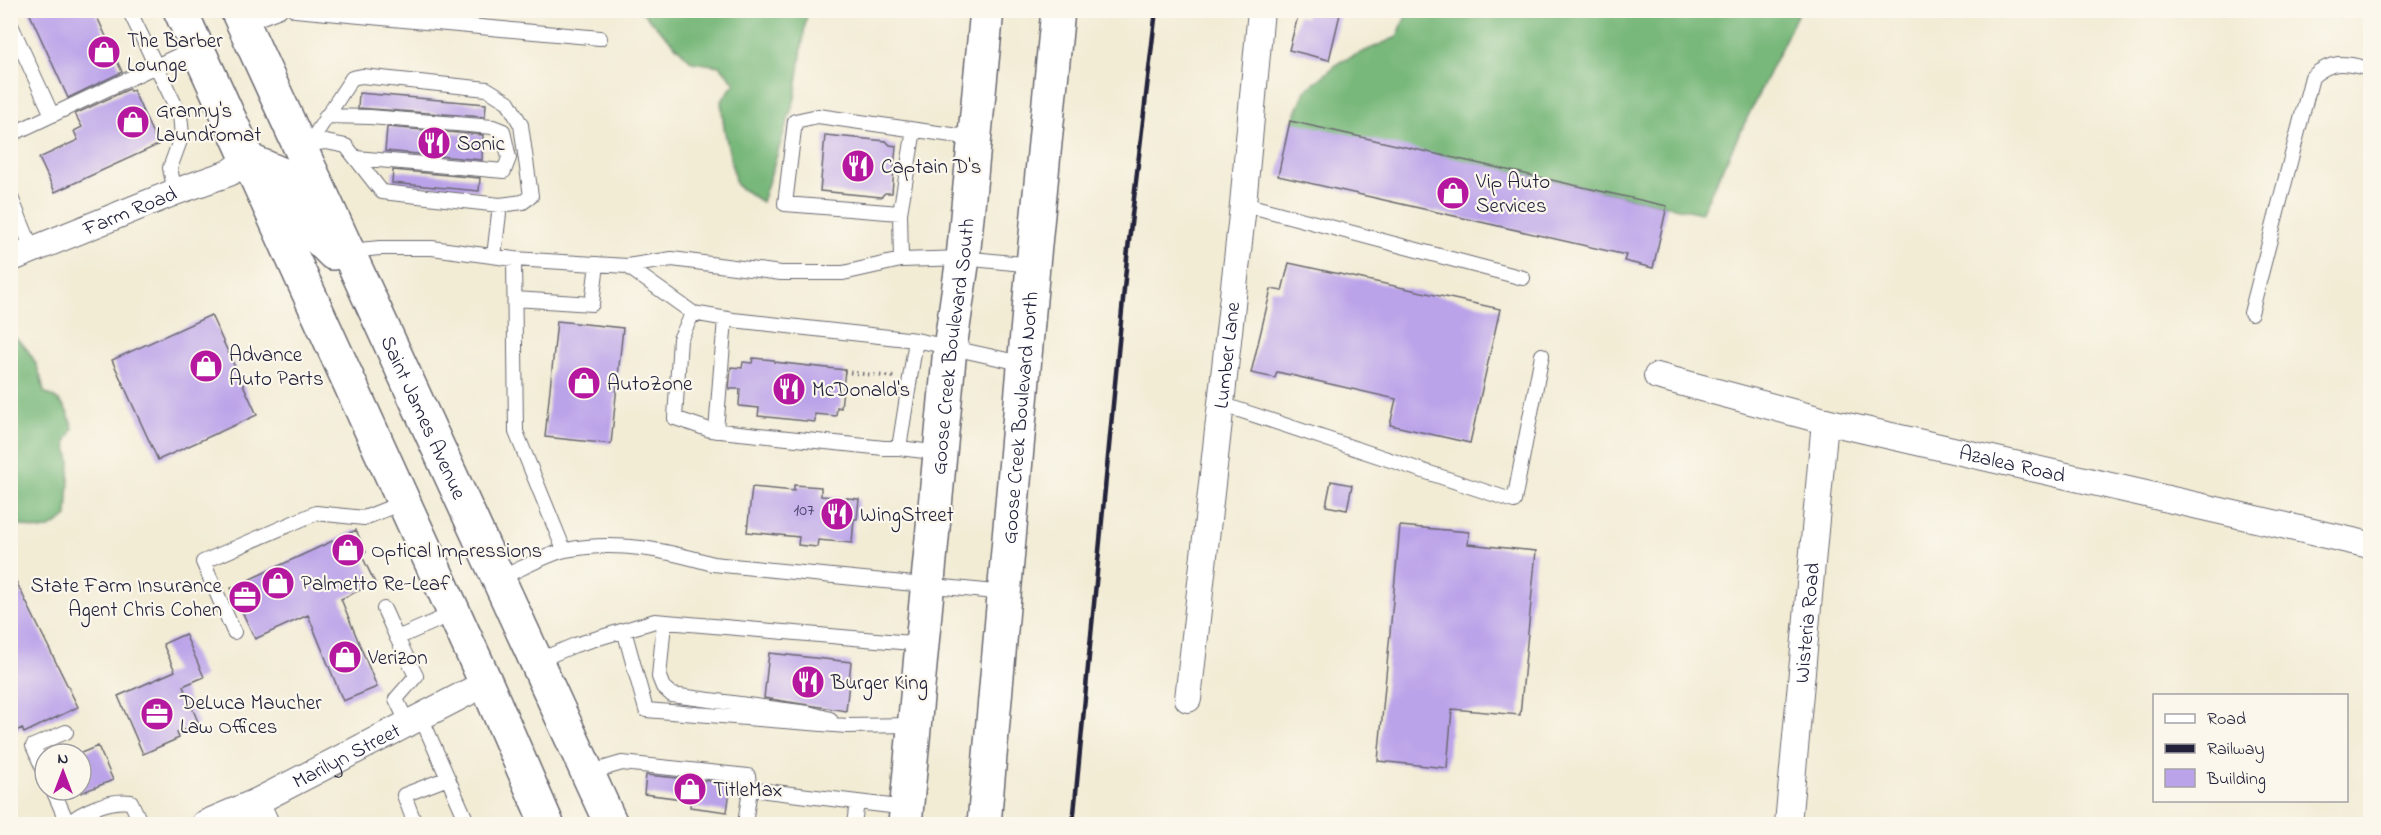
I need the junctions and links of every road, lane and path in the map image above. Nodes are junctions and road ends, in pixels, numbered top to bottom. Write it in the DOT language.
graph roads {
  1 [pos="129,10"];
  2 [pos="180,10"];
  3 [pos="280,10"];
  4 [pos="295,10"];
  5 [pos="987,10"];
  6 [pos="1058,10"];
  7 [pos="1261,10"];
  8 [pos="241,17"];
  9 [pos="10,23"];
  10 [pos="600,38"];
  11 [pos="196,47"];
  12 [pos="156,65"];
  13 [pos="2370,69"];
  14 [pos="52,115"];
  15 [pos="326,116"];
  16 [pos="914,130"];
  17 [pos="10,135"];
  18 [pos="973,138"];
  19 [pos="305,146"];
  20 [pos="356,158"];
  21 [pos="248,160"];
  22 [pos="175,192"];
  23 [pos="10,195"];
  24 [pos="1243,204"];
  25 [pos="500,205"];
  26 [pos="900,213"];
  27 [pos="348,252"];
  28 [pos="21,254"];
  29 [pos="494,256"];
  30 [pos="963,258"];
  31 [pos="514,260"];
  32 [pos="901,260"];
  33 [pos="597,264"];
  34 [pos="1033,265"];
  35 [pos="627,266"];
  36 [pos="1523,278"];
  37 [pos="515,299"];
  38 [pos="693,313"];
  39 [pos="2251,313"];
  40 [pos="725,319"];
  41 [pos="916,340"];
  42 [pos="950,348"];
  43 [pos="1542,355"];
  44 [pos="1025,364"];
  45 [pos="844,372"];
  46 [pos="1657,376"];
  47 [pos="910,378"];
  48 [pos="1221,405"];
  49 [pos="1825,421"];
  50 [pos="716,431"];
  51 [pos="899,448"];
  52 [pos="941,453"];
  53 [pos="404,502"];
  54 [pos="2370,545"];
  55 [pos="564,550"];
  56 [pos="498,579"];
  57 [pos="929,586"];
  58 [pos="1005,593"];
  59 [pos="384,609"];
  60 [pos="454,613"];
  61 [pos="664,622"];
  62 [pos="624,630"];
  63 [pos="234,632"];
  64 [pos="398,638"];
  65 [pos="924,644"];
  66 [pos="537,661"];
  67 [pos="486,684"];
  68 [pos="1188,699"];
  69 [pos="414,720"];
  70 [pos="915,725"];
  71 [pos="857,726"];
  72 [pos="66,732"];
  73 [pos="42,742"];
  74 [pos="588,773"];
  75 [pos="448,778"];
  76 [pos="750,789"];
  77 [pos="58,802"];
  78 [pos="256,802"];
  79 [pos="857,802"];
  80 [pos="906,816"];
  81 [pos="68,824"];
  82 [pos="141,825"];
  83 [pos="204,825"];
  84 [pos="266,825"];
  85 [pos="415,825"];
  86 [pos="468,825"];
  87 [pos="547,825"];
  88 [pos="612,825"];
  89 [pos="745,825"];
  90 [pos="854,825"];
  91 [pos="984,825"];
  92 [pos="1788,825"];
  1 -- 12 [label="lane"];
  2 -- 11 [label="main road"];
  3 -- 8 [label="lane"];
  4 -- 10 [label="lane"];
  5 -- 18 [label="main road, Goose Creek Boulevard South"];
  6 -- 34 [label="main road, Goose Creek Boulevard North"];
  7 -- 24 [label="street, Lumber Lane"];
  8 -- 19 [label="main road, Saint James Avenue"];
  9 -- 14 [label="lane"];
  11 -- 12 [label="lane"];
  11 -- 21 [label="main road"];
  12 -- 14 [label="lane"];
  12 -- 22 [label="lane"];
  13 -- 39 [label="lane"];
  14 -- 17 [label="lane"];
  15 -- 19 [label="lane"];
  15 -- 20 [label="lane"];
  15 -- 25 [label="lane"];
  16 -- 18 [label="lane"];
  16 -- 26 [label="lane"];
  16 -- 26 [label="lane"];
  18 -- 30 [label="main road, Goose Creek Boulevard South"];
  19 -- 20 [label="lane"];
  19 -- 27 [label="main road, Saint James Avenue"];
  20 -- 25 [label="lane"];
  21 -- 22 [label="street, Farm Road"];
  21 -- 27 [label="main road"];
  21 -- 53 [label="main road"];
  22 -- 28 [label="street, Farm Road"];
  23 -- 28 [label="lane"];
  24 -- 36 [label="lane"];
  24 -- 48 [label="street, Lumber Lane"];
  25 -- 29 [label="lane"];
  26 -- 32 [label="lane"];
  27 -- 29 [label="lane"];
  27 -- 56 [label="main road, Saint James Avenue"];
  29 -- 31 [label="lane"];
  30 -- 32 [label="lane"];
  30 -- 34 [label="lane"];
  30 -- 42 [label="main road, Goose Creek Boulevard South"];
  31 -- 33 [label="lane"];
  31 -- 37 [label="lane"];
  32 -- 35 [label="lane"];
  33 -- 35 [label="lane"];
  33 -- 37 [label="lane"];
  34 -- 44 [label="main road, Goose Creek Boulevard North"];
  35 -- 38 [label="lane"];
  37 -- 55 [label="lane"];
  38 -- 40 [label="lane"];
  38 -- 50 [label="lane"];
  40 -- 41 [label="lane"];
  40 -- 50 [label="lane"];
  41 -- 42 [label="lane"];
  41 -- 47 [label="lane"];
  42 -- 44 [label="lane"];
  42 -- 52 [label="main road, Goose Creek Boulevard South"];
  43 -- 48 [label="lane"];
  44 -- 58 [label="main road, Goose Creek Boulevard North"];
  45 -- 47 [label="path"];
  46 -- 49 [label="street, Azalea Road"];
  47 -- 51 [label="lane"];
  48 -- 68 [label="street, Lumber Lane"];
  49 -- 54 [label="street, Azalea Road"];
  49 -- 92 [label="street, Wisteria Road"];
  50 -- 51 [label="lane"];
  51 -- 52 [label="lane"];
  52 -- 57 [label="main road, Goose Creek Boulevard South"];
  53 -- 60 [label="main road"];
  53 -- 63 [label="lane"];
  55 -- 56 [label="lane"];
  55 -- 57 [label="lane"];
  56 -- 66 [label="main road, Saint James Avenue"];
  57 -- 58 [label="lane"];
  57 -- 65 [label="main road, Goose Creek Boulevard South"];
  58 -- 91 [label="main road, Goose Creek Boulevard North"];
  59 -- 64 [label="lane"];
  60 -- 64 [label="lane"];
  60 -- 67 [label="main road"];
  61 -- 62 [label="lane"];
  61 -- 65 [label="lane"];
  61 -- 71 [label="lane"];
  62 -- 66 [label="lane"];
  62 -- 71 [label="lane"];
  64 -- 69 [label="lane"];
  65 -- 70 [label="main road, Goose Creek Boulevard South"];
  66 -- 74 [label="main road, Saint James Avenue"];
  67 -- 69 [label="street, Marilyn Street"];
  67 -- 87 [label="main road"];
  69 -- 75 [label="lane"];
  69 -- 78 [label="street, Marilyn Street"];
  70 -- 71 [label="lane"];
  70 -- 80 [label="main road, Goose Creek Boulevard South"];
  72 -- 73 [label="lane"];
  74 -- 76 [label="lane"];
  74 -- 88 [label="main road, Saint James Avenue"];
  75 -- 85 [label="lane"];
  75 -- 86 [label="lane"];
  76 -- 79 [label="lane"];
  76 -- 89 [label="lane"];
  77 -- 81 [label="lane"];
  78 -- 83 [label="street, Marilyn Street"];
  78 -- 84 [label="street"];
  79 -- 80 [label="lane"];
  79 -- 90 [label="lane"];
  81 -- 82 [label="lane"];
}
